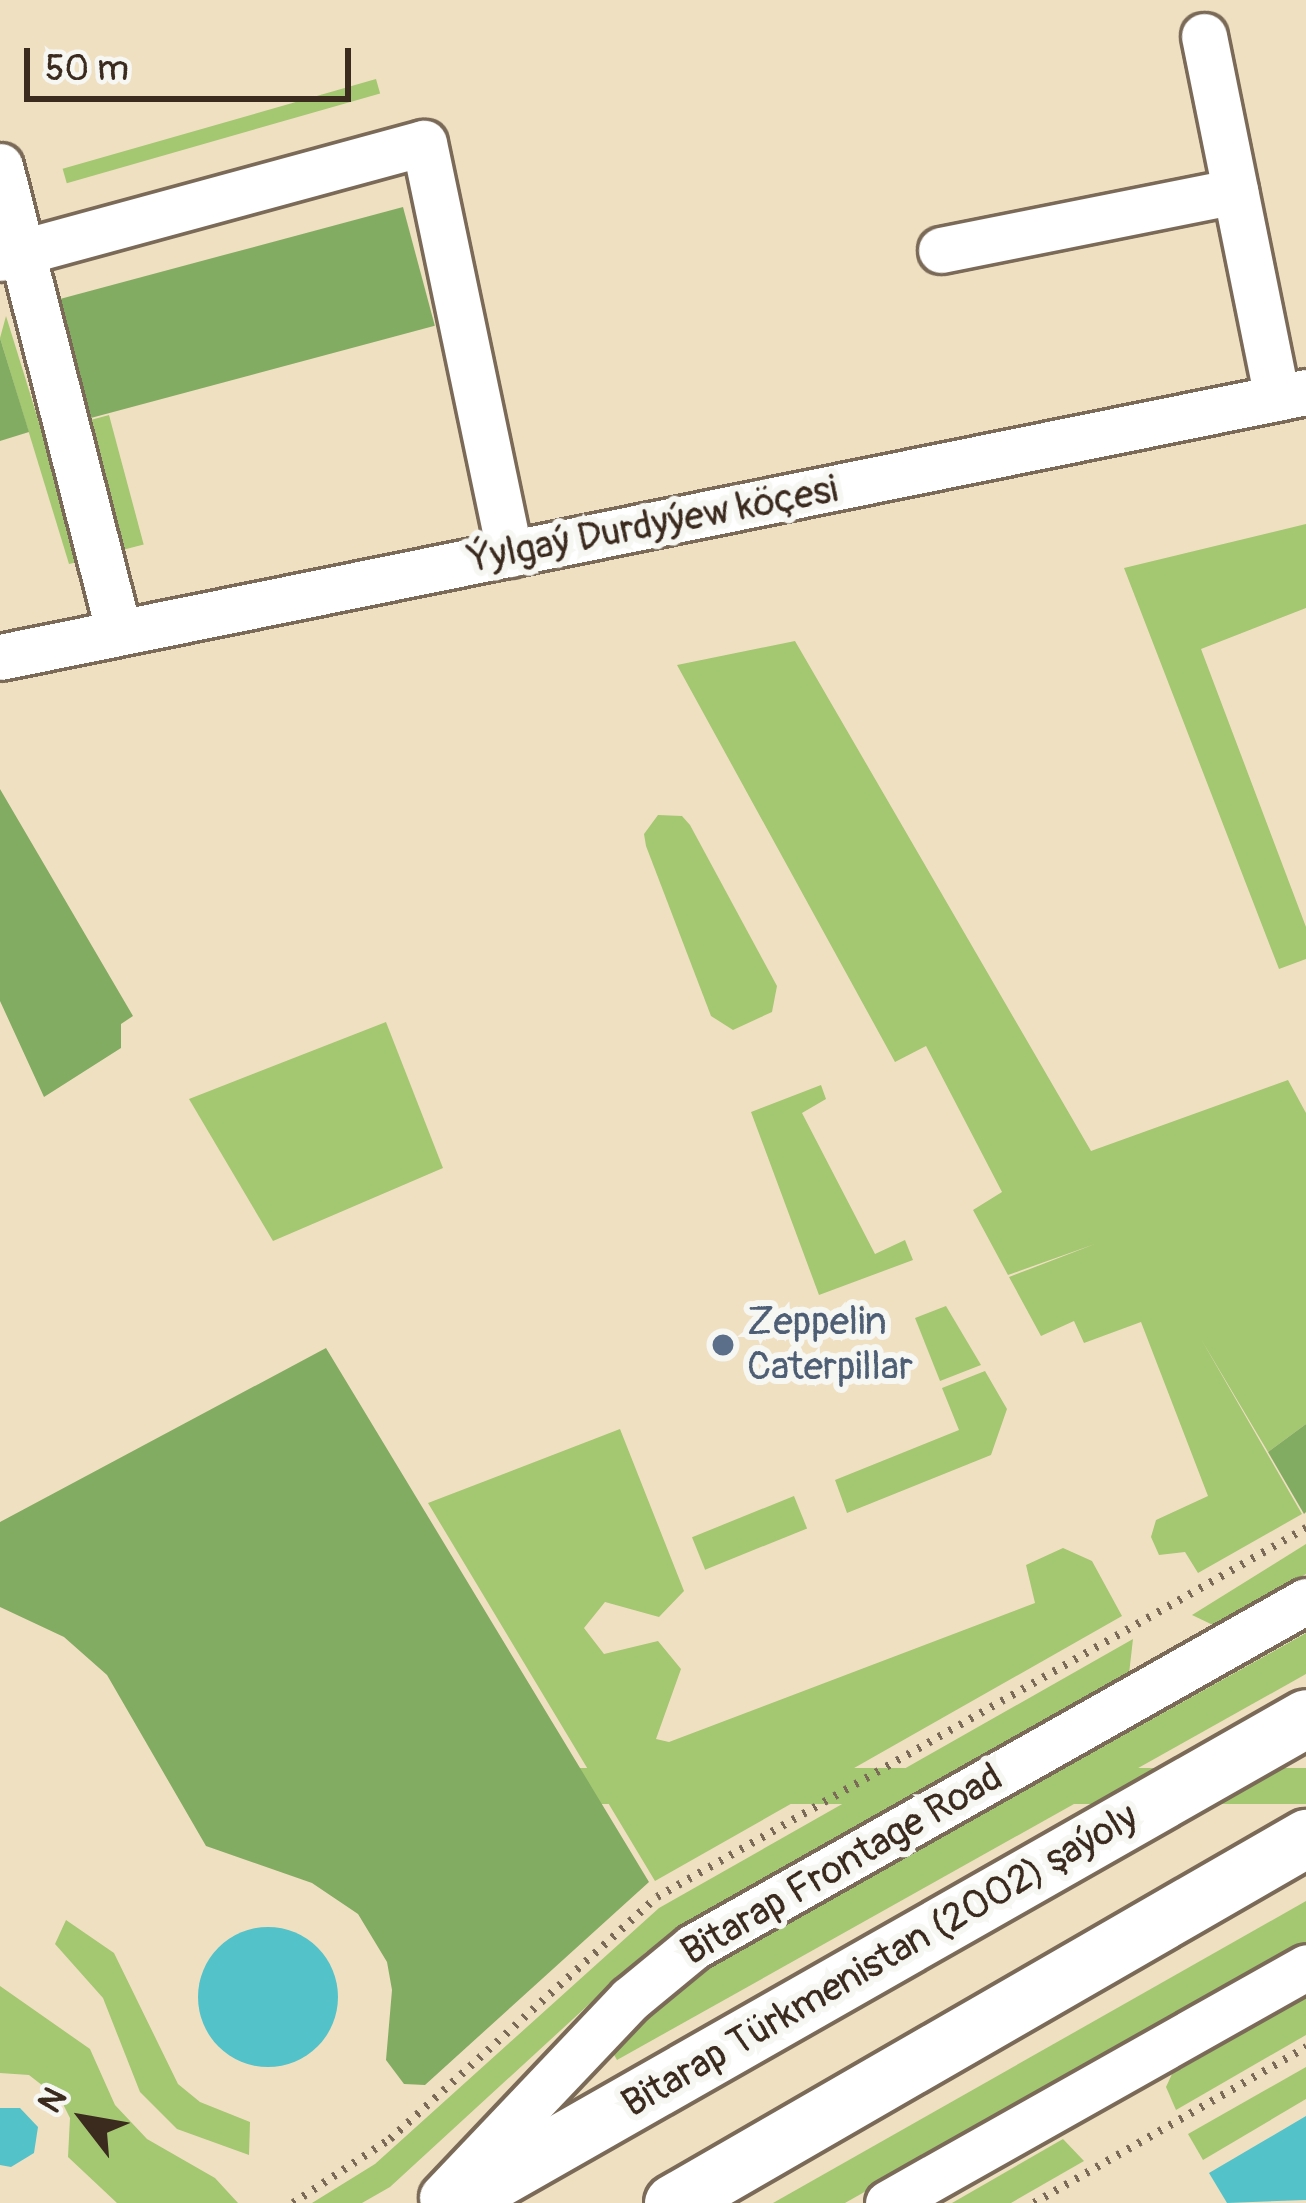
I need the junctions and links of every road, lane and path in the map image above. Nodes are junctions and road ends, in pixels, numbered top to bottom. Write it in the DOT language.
graph roads {
  1 [pos="1204,36"];
  2 [pos="0,166"];
  3 [pos="1235,191"];
  4 [pos="941,250"];
  5 [pos="10,255"];
  6 [pos="1292,395"];
  7 [pos="510,554"];
  8 [pos="119,632"];
  9 [pos="0,657"];
  10 [pos="1306,1601"];
  11 [pos="1306,1718"];
  12 [pos="1306,1838"];
  13 [pos="1306,1966"];
  14 [pos="1306,2047"];
  15 [pos="436,2203"];
  16 [pos="454,2203"];
  17 [pos="673,2203"];
  18 [pos="888,2203"];
  19 [pos="1034,2203"];
  1 -- 3 [label="street"];
  2 -- 5 [label="street"];
  3 -- 4 [label="street"];
  3 -- 6 [label="street"];
  5 -- 7 [label="street"];
  5 -- 8 [label="street"];
  6 -- 7 [label="street, Ýylgaý Durdyýew köçesi"];
  7 -- 8 [label="street, Ýylgaý Durdyýew köçesi"];
  8 -- 9 [label="street, Ýylgaý Durdyýew köçesi"];
  10 -- 15 [label="street, Bitarap Frontage Road"];
  11 -- 16 [label="main road, Bitarap Türkmenistan (2002) şaýoly"];
  12 -- 17 [label="main road"];
  13 -- 18 [label="street"];
  14 -- 19 [label="path"];
}
